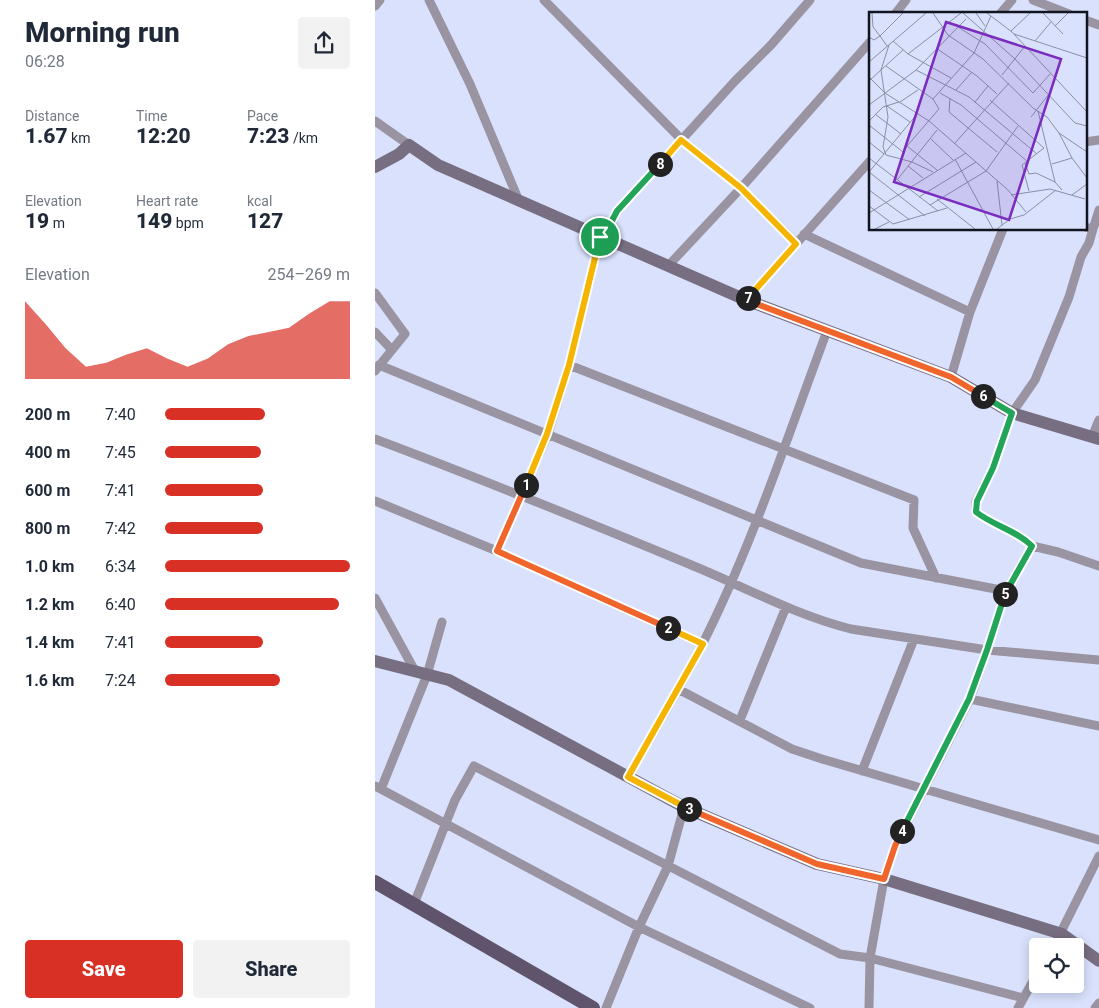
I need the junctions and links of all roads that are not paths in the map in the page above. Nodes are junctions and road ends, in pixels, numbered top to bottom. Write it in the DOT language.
graph roads {
  1 [pos="380,0"];
  2 [pos="429,0"];
  3 [pos="544,0"];
  4 [pos="809,0"];
  5 [pos="906,0"];
  6 [pos="1012,0"];
  7 [pos="1033,0"];
  8 [pos="375,6"];
  9 [pos="897,12"];
  10 [pos="1002,12"];
  11 [pos="1064,12"];
  12 [pos="1087,21"];
  13 [pos="1099,25"];
  14 [pos="869,43"];
  15 [pos="375,121"];
  16 [pos="681,140"];
  17 [pos="409,145"];
  18 [pos="869,162"];
  19 [pos="375,167"];
  20 [pos="741,188"];
  21 [pos="519,201"];
  22 [pos="1099,210"];
  23 [pos="1089,228"];
  24 [pos="1003,230"];
  25 [pos="804,234"];
  26 [pos="600,237"];
  27 [pos="796,244"];
  28 [pos="668,266"];
  29 [pos="375,293"];
  30 [pos="746,300"];
  31 [pos="970,312"];
  32 [pos="375,332"];
  33 [pos="827,332"];
  34 [pos="392,350"];
  35 [pos="569,365"];
  36 [pos="377,368"];
  37 [pos="951,377"];
  38 [pos="1012,413"];
  39 [pos="1099,420"];
  40 [pos="547,434"];
  41 [pos="1095,438"];
  42 [pos="375,439"];
  43 [pos="783,449"];
  44 [pos="522,495"];
  45 [pos="375,501"];
  46 [pos="757,519"];
  47 [pos="1032,546"];
  48 [pos="497,551"];
  49 [pos="1099,566"];
  50 [pos="937,578"];
  51 [pos="731,581"];
  52 [pos="1006,591"];
  53 [pos="375,598"];
  54 [pos="786,606"];
  55 [pos="442,622"];
  56 [pos="914,639"];
  57 [pos="703,644"];
  58 [pos="987,650"];
  59 [pos="1099,660"];
  60 [pos="375,661"];
  61 [pos="421,673"];
  62 [pos="678,689"];
  63 [pos="969,699"];
  64 [pos="740,720"];
  65 [pos="1099,726"];
  66 [pos="862,771"];
  67 [pos="628,777"];
  68 [pos="378,788"];
  69 [pos="922,790"];
  70 [pos="684,807"];
  71 [pos="447,824"];
  72 [pos="1099,840"];
  73 [pos="1099,856"];
  74 [pos="668,866"];
  75 [pos="884,879"];
  76 [pos="375,882"];
  77 [pos="415,904"];
  78 [pos="639,927"];
  79 [pos="1062,934"];
  80 [pos="1059,938"];
  81 [pos="870,958"];
  82 [pos="1099,961"];
  83 [pos="1029,988"];
  84 [pos="1023,998"];
  85 [pos="1099,1003"];
  86 [pos="593,1008"];
  87 [pos="605,1008"];
  88 [pos="810,1008"];
  89 [pos="869,1008"];
  90 [pos="1018,1008"];
  91 [pos="1095,1008"];
  1 -- 8 [label="street"];
  2 -- 21 [label="street"];
  3 -- 16 [label="street"];
  4 -- 16 [label="street"];
  5 -- 9 [label="street"];
  6 -- 10 [label="street"];
  7 -- 11 [label="street"];
  12 -- 13 [label="street"];
  14 -- 20 [label="street"];
  15 -- 17 [label="street"];
  16 -- 20 [label="street"];
  16 -- 26 [label="street"];
  17 -- 19 [label="street"];
  17 -- 21 [label="street"];
  18 -- 25 [label="street"];
  20 -- 27 [label="street"];
  20 -- 28 [label="street"];
  21 -- 26 [label="street"];
  22 -- 23 [label="street"];
  23 -- 38 [label="street"];
  24 -- 31 [label="street"];
  25 -- 27 [label="street"];
  25 -- 31 [label="street"];
  26 -- 28 [label="street"];
  26 -- 35 [label="street"];
  27 -- 30 [label="street"];
  28 -- 30 [label="street"];
  29 -- 34 [label="street"];
  30 -- 33 [label="street"];
  31 -- 37 [label="street"];
  32 -- 34 [label="street"];
  33 -- 37 [label="street"];
  33 -- 43 [label="street"];
  34 -- 36 [label="street"];
  35 -- 40 [label="street"];
  35 -- 43 [label="street"];
  36 -- 40 [label="street"];
  37 -- 38 [label="street"];
  38 -- 41 [label="street"];
  38 -- 47 [label="street"];
  39 -- 41 [label="street"];
  40 -- 44 [label="street"];
  40 -- 46 [label="street"];
  42 -- 44 [label="street"];
  43 -- 46 [label="street"];
  43 -- 50 [label="street"];
  44 -- 48 [label="street"];
  44 -- 51 [label="street"];
  45 -- 48 [label="street"];
  46 -- 50 [label="street"];
  46 -- 51 [label="street"];
  47 -- 49 [label="street"];
  47 -- 52 [label="street"];
  48 -- 57 [label="street"];
  50 -- 52 [label="street"];
  51 -- 54 [label="street"];
  51 -- 57 [label="street"];
  52 -- 58 [label="street"];
  53 -- 61 [label="street"];
  54 -- 56 [label="street"];
  54 -- 64 [label="street"];
  55 -- 61 [label="street"];
  56 -- 58 [label="street"];
  56 -- 66 [label="street"];
  57 -- 62 [label="street"];
  58 -- 59 [label="street"];
  58 -- 63 [label="street"];
  60 -- 61 [label="street"];
  61 -- 67 [label="street"];
  61 -- 68 [label="street"];
  62 -- 64 [label="street"];
  62 -- 67 [label="street"];
  63 -- 65 [label="street"];
  63 -- 69 [label="street"];
  64 -- 66 [label="street"];
  66 -- 69 [label="street"];
  67 -- 70 [label="street"];
  68 -- 71 [label="street"];
  69 -- 72 [label="street"];
  69 -- 75 [label="street"];
  70 -- 74 [label="street"];
  70 -- 75 [label="street"];
  71 -- 74 [label="street"];
  71 -- 77 [label="street"];
  71 -- 78 [label="street"];
  73 -- 79 [label="street"];
  74 -- 78 [label="street"];
  74 -- 81 [label="street"];
  75 -- 79 [label="street"];
  75 -- 81 [label="street"];
  76 -- 77 [label="main road"];
  77 -- 86 [label="main road"];
  78 -- 87 [label="street"];
  78 -- 88 [label="street"];
  79 -- 80 [label="street"];
  79 -- 82 [label="street"];
  81 -- 84 [label="street"];
  81 -- 89 [label="street"];
  83 -- 84 [label="street"];
  84 -- 90 [label="street"];
  85 -- 91 [label="street"];
}
